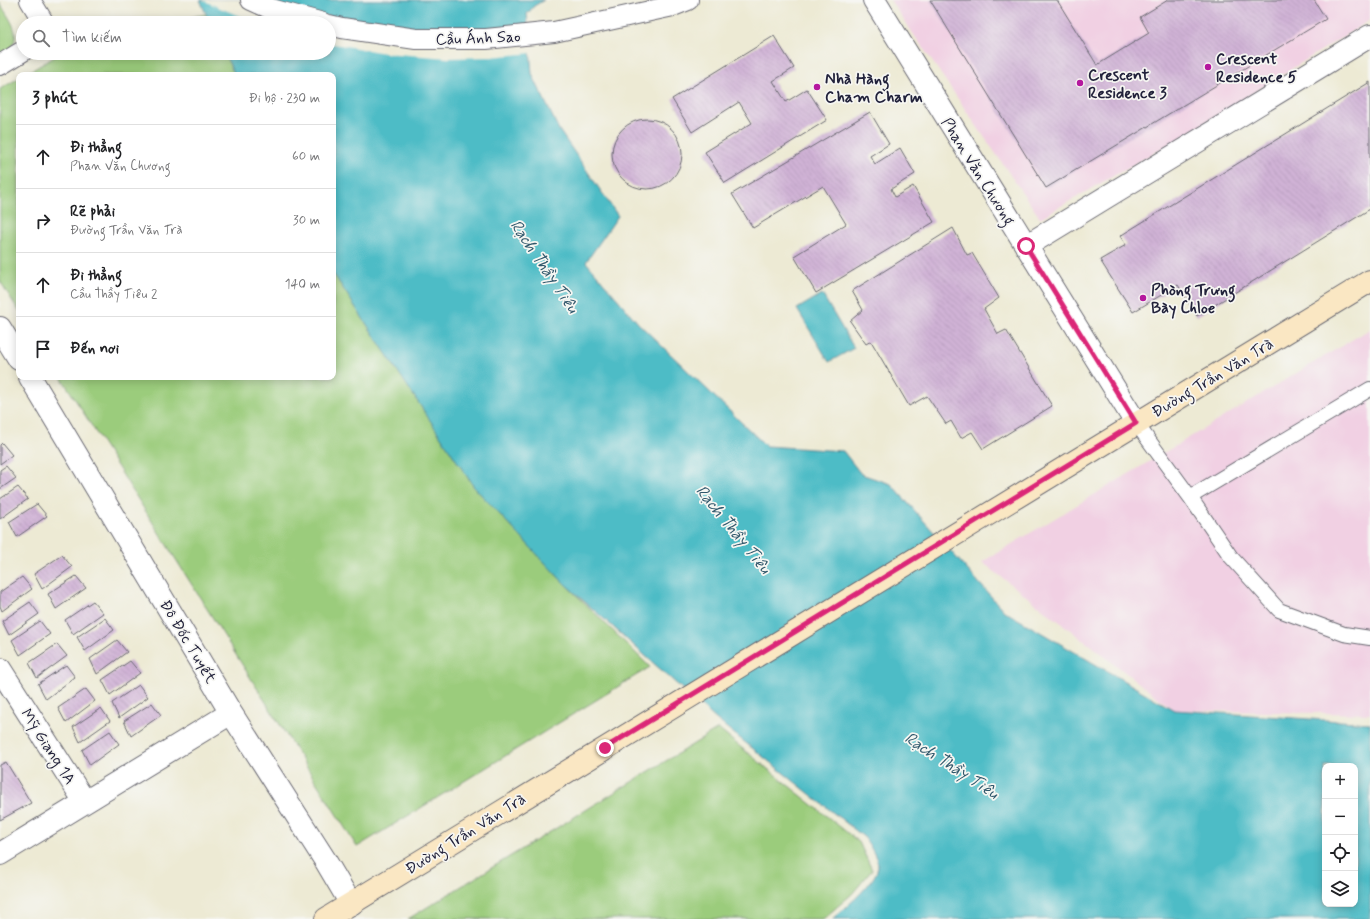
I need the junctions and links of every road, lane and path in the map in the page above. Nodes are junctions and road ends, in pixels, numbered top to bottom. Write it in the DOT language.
graph roads {
  1 [pos="30,0"];
  2 [pos="251,0"];
  3 [pos="688,0"];
  4 [pos="874,0"];
  5 [pos="40,16"];
  6 [pos="298,16"];
  7 [pos="336,27"];
  8 [pos="1370,36"];
  9 [pos="16,55"];
  10 [pos="0,65"];
  11 [pos="1026,246"];
  12 [pos="1370,281"];
  13 [pos="0,328"];
  14 [pos="16,354"];
  15 [pos="32,380"];
  16 [pos="1370,389"];
  17 [pos="1136,423"];
  18 [pos="1190,497"];
  19 [pos="1370,638"];
  20 [pos="0,669"];
  21 [pos="232,713"];
  22 [pos="85,802"];
  23 [pos="0,854"];
  24 [pos="351,904"];
  25 [pos="326,919"];
  1 -- 5 [label="street"];
  2 -- 6 [label="street"];
  3 -- 7 [label="street, Cầu Ánh Sao"];
  4 -- 11 [label="street, Phan Văn Chương"];
  8 -- 11 [label="street"];
  9 -- 10 [label="street"];
  11 -- 17 [label="street, Phan Văn Chương"];
  12 -- 17 [label="main road, Đường Trần Văn Trà"];
  13 -- 14 [label="street"];
  15 -- 21 [label="street, Đô Đốc Tuyết"];
  16 -- 18 [label="lane"];
  17 -- 18 [label="lane"];
  17 -- 24 [label="main road, Đường Trần Văn Trà"];
  18 -- 19 [label="lane"];
  20 -- 22 [label="street, Mỹ Giang 1A"];
  21 -- 22 [label="street"];
  21 -- 24 [label="street, Đô Đốc Tuyết"];
  22 -- 23 [label="street"];
  24 -- 25 [label="main road, Đường Trần Văn Trà"];
}
